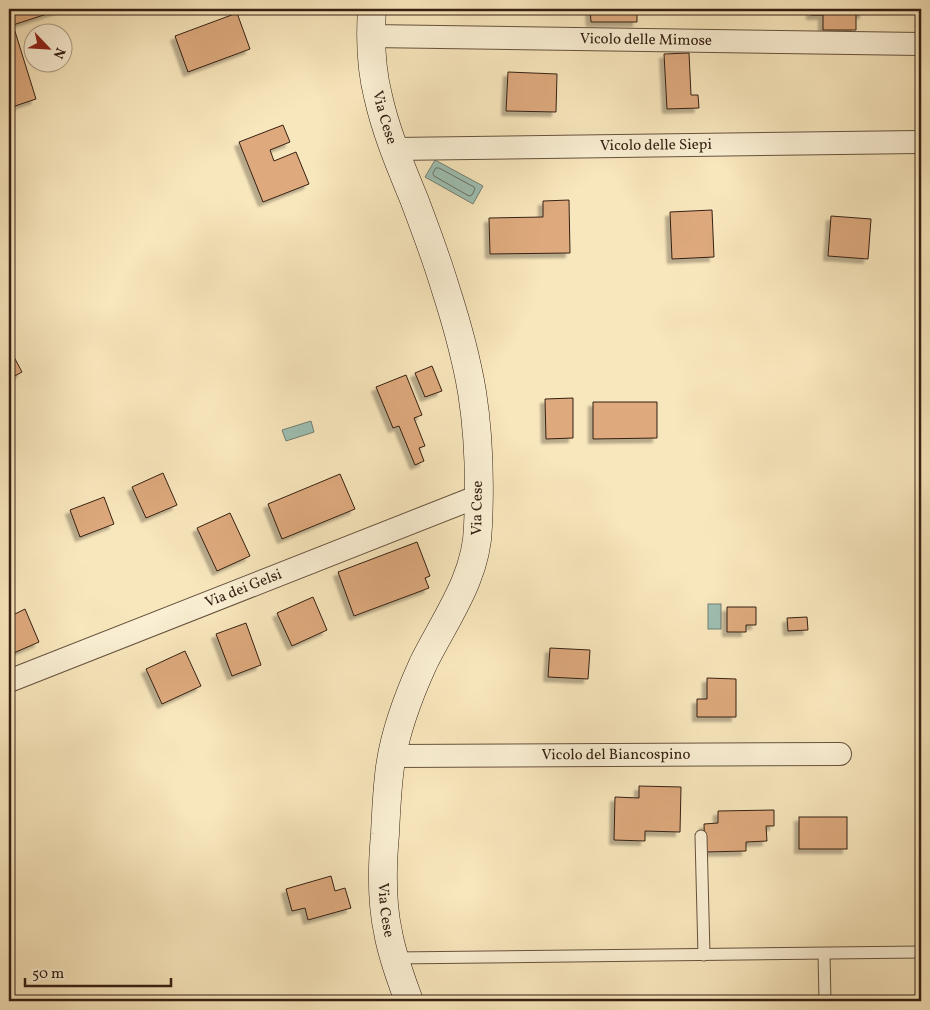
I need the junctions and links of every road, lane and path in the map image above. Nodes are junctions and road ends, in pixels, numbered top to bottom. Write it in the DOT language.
graph roads {
  1 [pos="372,9"];
  2 [pos="371,36"];
  3 [pos="921,44"];
  4 [pos="919,142"];
  5 [pos="394,149"];
  6 [pos="479,496"];
  7 [pos="9,681"];
  8 [pos="840,754"];
  9 [pos="392,756"];
  10 [pos="701,836"];
  11 [pos="921,952"];
  12 [pos="824,954"];
  13 [pos="704,955"];
  14 [pos="394,958"];
  15 [pos="410,1001"];
  16 [pos="825,1001"];
  1 -- 2 [label="street, Via Cese"];
  2 -- 3 [label="street, Vicolo delle Mimose"];
  2 -- 5 [label="street, Via Cese"];
  4 -- 5 [label="street, Vicolo delle Siepi"];
  5 -- 6 [label="street, Via Cese"];
  6 -- 7 [label="street, Via dei Gelsi"];
  6 -- 9 [label="street, Via Cese"];
  8 -- 9 [label="street, Vicolo del Biancospino"];
  9 -- 14 [label="street, Via Cese"];
  10 -- 13 [label="lane"];
  11 -- 12 [label="lane"];
  12 -- 13 [label="lane"];
  12 -- 16 [label="lane"];
  13 -- 14 [label="lane"];
  14 -- 15 [label="street, Via Cese"];
}
